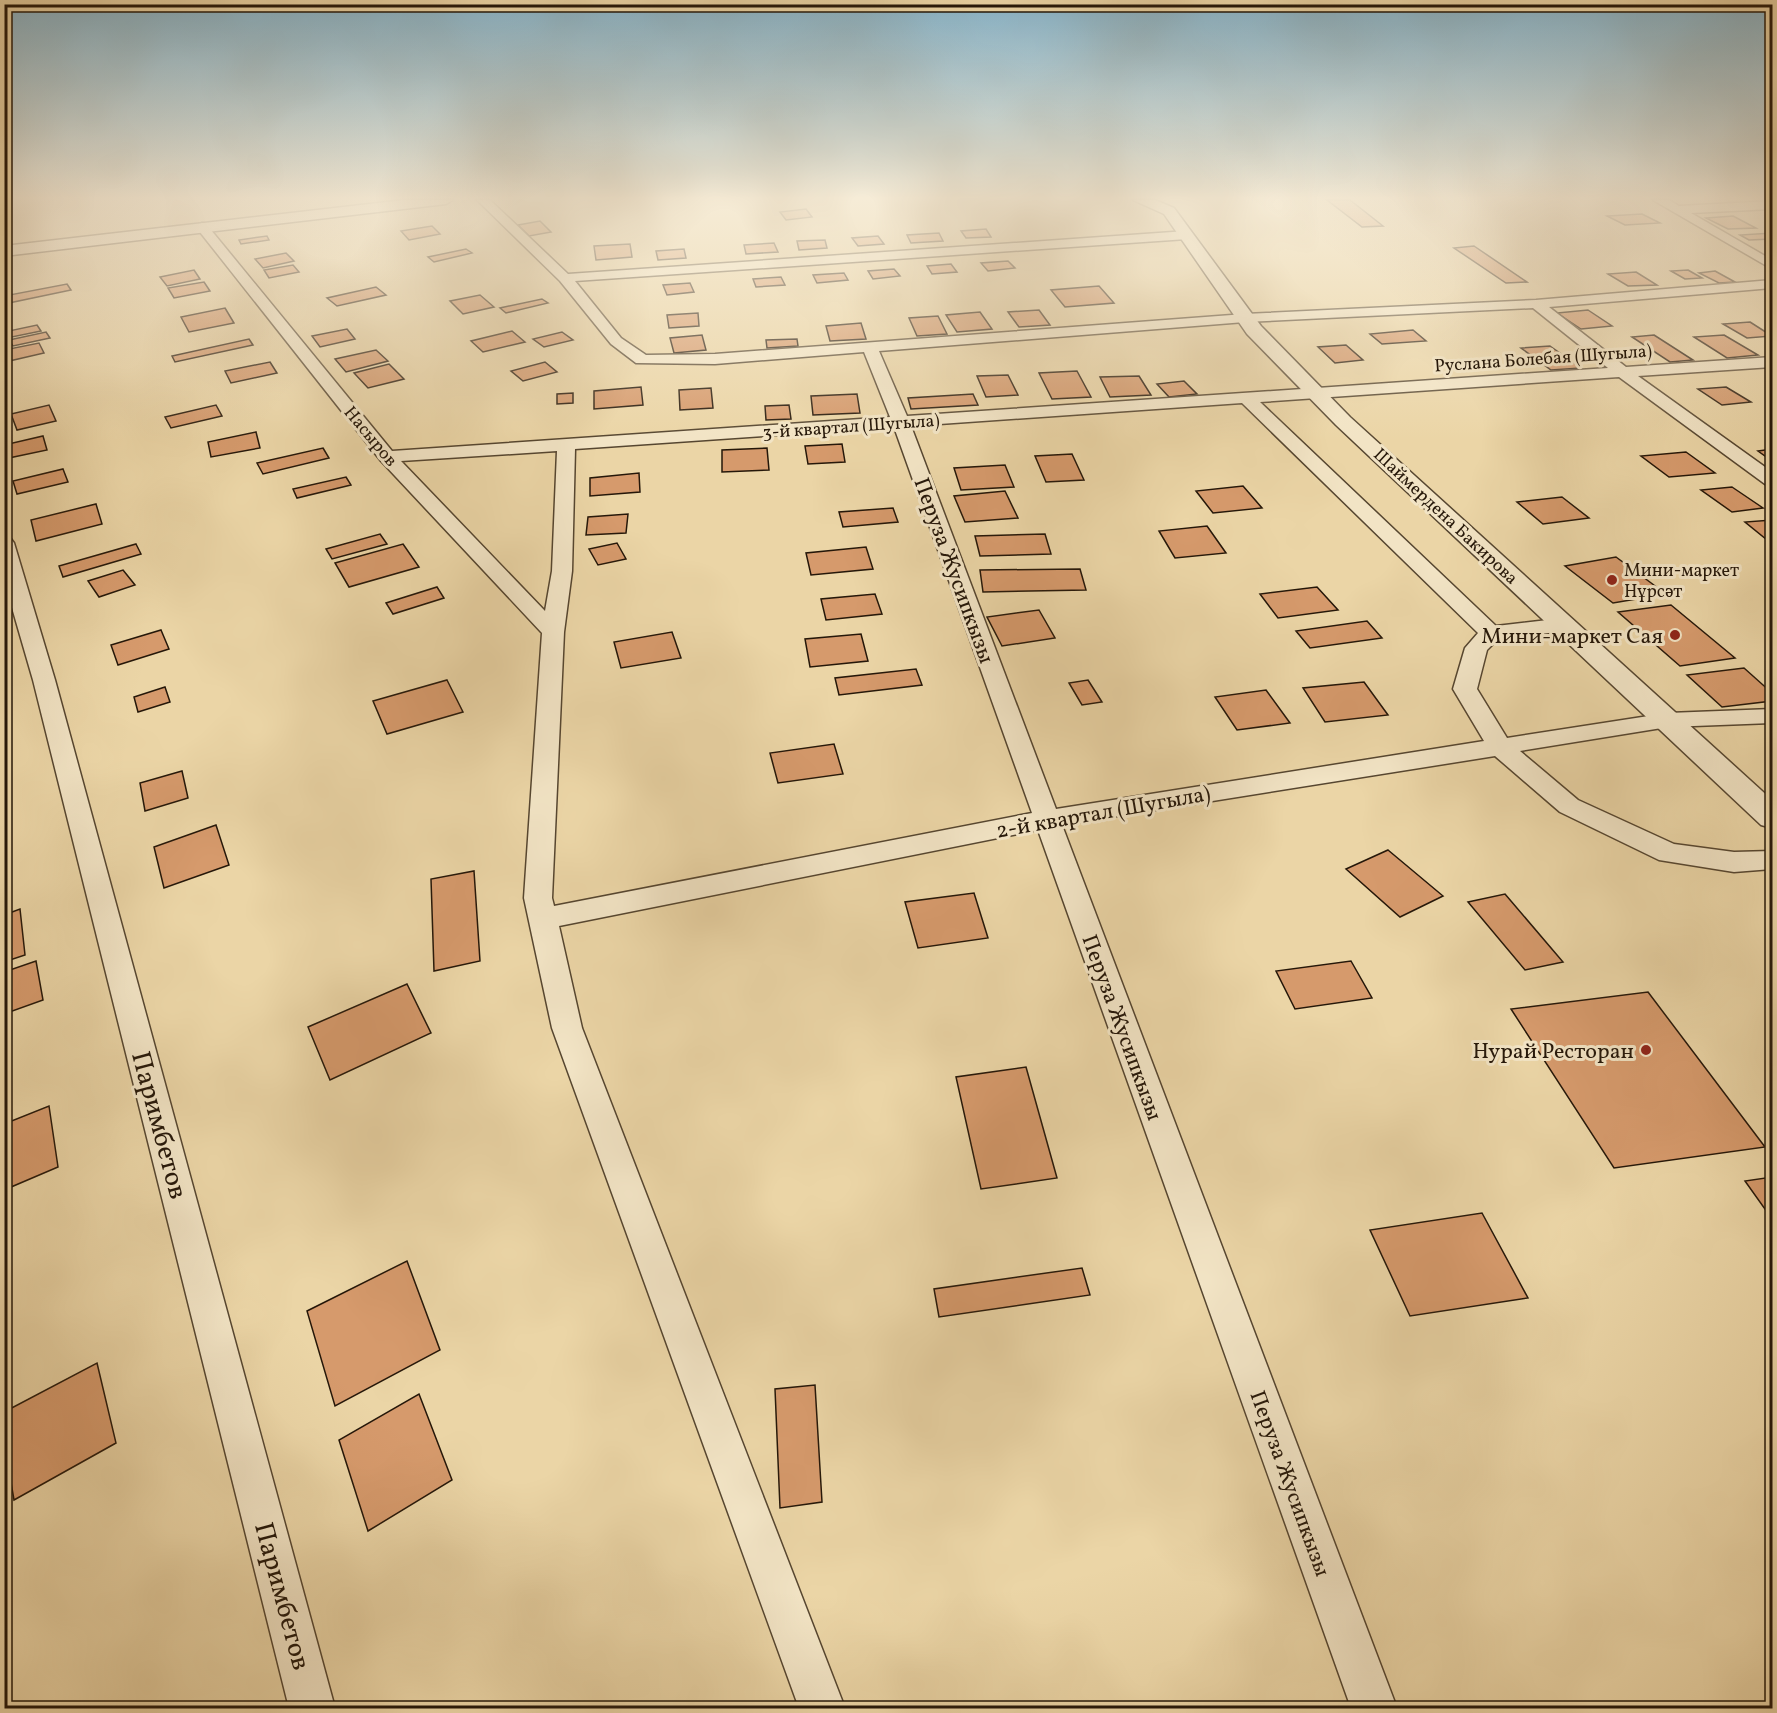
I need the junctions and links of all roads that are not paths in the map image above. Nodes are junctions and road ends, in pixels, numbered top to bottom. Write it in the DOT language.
graph roads {
  1 [pos="245,280"];
  2 [pos="567,280"];
  3 [pos="1218,280"];
  4 [pos="1773,284"];
  5 [pos="1536,304"];
  6 [pos="1245,318"];
  7 [pos="869,346"];
  8 [pos="1773,362"];
  9 [pos="1622,372"];
  10 [pos="1316,393"];
  11 [pos="1246,398"];
  12 [pos="901,423"];
  13 [pos="566,446"];
  14 [pos="387,457"];
  15 [pos="1773,480"];
  16 [pos="4,543"];
  17 [pos="1565,625"];
  18 [pos="553,632"];
  19 [pos="1491,633"];
  20 [pos="1773,716"];
  21 [pos="1668,720"];
  22 [pos="1500,747"];
  23 [pos="1773,817"];
  24 [pos="1047,819"];
  25 [pos="1773,860"];
  26 [pos="541,919"];
  27 [pos="312,1708"];
  28 [pos="822,1708"];
  29 [pos="1374,1708"];
  1 -- 14 [label="street, Насыров"];
  2 -- 7 [label="street"];
  3 -- 6 [label="street, Шаймердена Бакирова"];
  4 -- 5 [label="street"];
  5 -- 6 [label="street"];
  5 -- 9 [label="street"];
  6 -- 7 [label="street"];
  6 -- 10 [label="street, Шаймердена Бакирова"];
  7 -- 12 [label="street, Перуза Жусипкызы"];
  8 -- 9 [label="street, Руслана Болебая (Шугыла)"];
  9 -- 10 [label="street, Руслана Болебая (Шугыла)"];
  9 -- 15 [label="street"];
  10 -- 11 [label="street, 3-й квартал (Шугыла)"];
  10 -- 17 [label="street, Шаймердена Бакирова"];
  11 -- 12 [label="street, 3-й квартал (Шугыла)"];
  11 -- 19 [label="street"];
  12 -- 13 [label="street, 3-й квартал (Шугыла)"];
  12 -- 24 [label="street, Перуза Жусипкызы"];
  13 -- 14 [label="street, 3-й квартал (Шугыла)"];
  13 -- 18 [label="street"];
  14 -- 18 [label="street, Насыров"];
  16 -- 27 [label="street, Паримбетов"];
  17 -- 19 [label="street"];
  17 -- 21 [label="street, Шаймердена Бакирова"];
  18 -- 26 [label="street"];
  19 -- 22 [label="street"];
  20 -- 21 [label="street, 2-й квартал (Шугыла)"];
  21 -- 22 [label="street, 2-й квартал (Шугыла)"];
  21 -- 23 [label="street, Шаймердена Бакирова"];
  22 -- 24 [label="street, 2-й квартал (Шугыла)"];
  22 -- 25 [label="street"];
  24 -- 26 [label="street, 2-й квартал (Шугыла)"];
  24 -- 29 [label="street, Перуза Жусипкызы"];
  26 -- 28 [label="street"];
}
